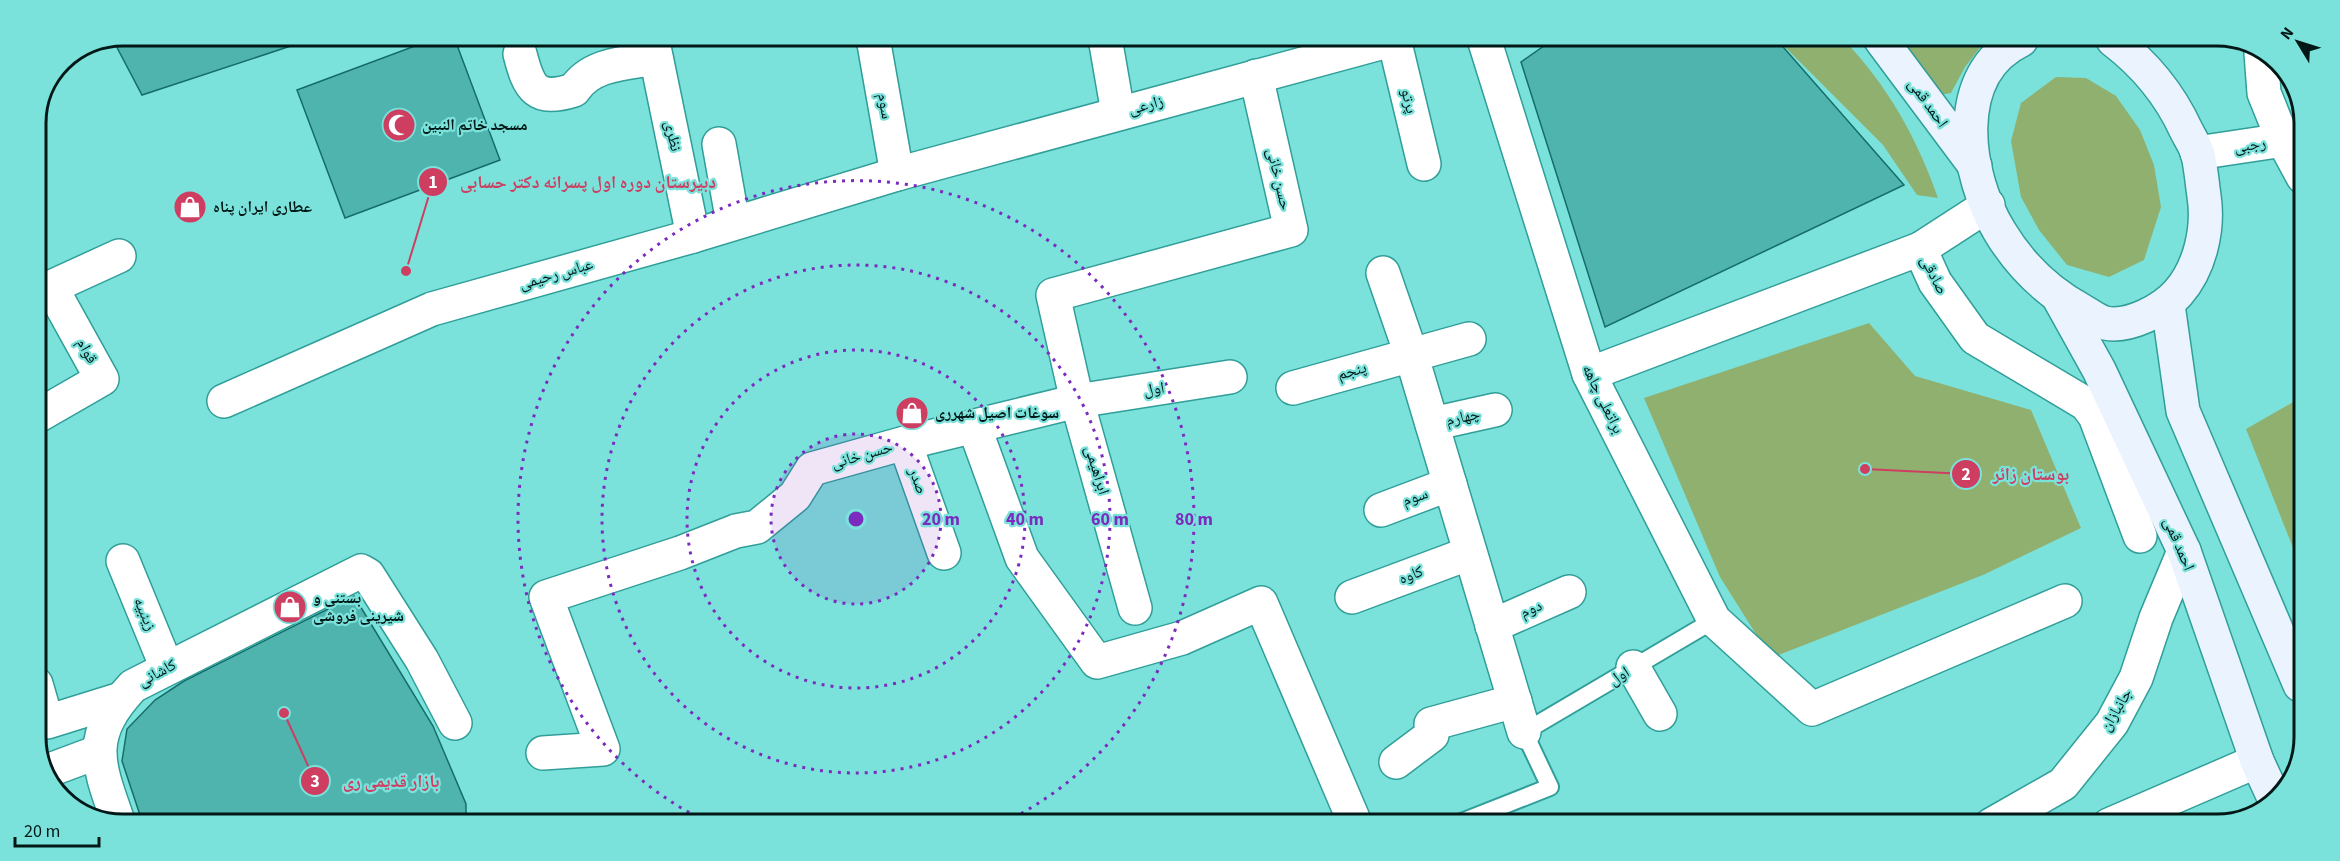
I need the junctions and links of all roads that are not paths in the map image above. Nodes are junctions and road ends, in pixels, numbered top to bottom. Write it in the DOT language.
graph roads {
  1 [pos="874,46"];
  2 [pos="1106,46"];
  3 [pos="1340,46"];
  4 [pos="1396,46"];
  5 [pos="1486,46"];
  6 [pos="1885,46"];
  7 [pos="2008,46"];
  8 [pos="2121,46"];
  9 [pos="654,48"];
  10 [pos="1301,51"];
  11 [pos="520,54"];
  12 [pos="2262,62"];
  13 [pos="1256,76"];
  14 [pos="1118,113"];
  15 [pos="2293,139"];
  16 [pos="718,144"];
  17 [pos="2197,153"];
  18 [pos="1424,164"];
  19 [pos="1974,166"];
  20 [pos="897,174"];
  21 [pos="1988,205"];
  22 [pos="733,223"];
  23 [pos="693,236"];
  24 [pos="1920,249"];
  25 [pos="119,256"];
  26 [pos="1383,273"];
  27 [pos="46,289"];
  28 [pos="46,293"];
  29 [pos="2059,298"];
  30 [pos="2168,305"];
  31 [pos="1469,339"];
  32 [pos="1411,354"];
  33 [pos="1589,374"];
  34 [pos="1230,377"];
  35 [pos="1293,388"];
  36 [pos="224,401"];
  37 [pos="1077,401"];
  38 [pos="1495,410"];
  39 [pos="46,411"];
  40 [pos="1432,424"];
  41 [pos="974,426"];
  42 [pos="905,443"];
  43 [pos="1450,484"];
  44 [pos="1381,510"];
  45 [pos="2140,536"];
  46 [pos="2184,551"];
  47 [pos="944,553"];
  48 [pos="1470,553"];
  49 [pos="123,561"];
  50 [pos="1569,592"];
  51 [pos="1352,597"];
  52 [pos="2065,601"];
  53 [pos="1135,608"];
  54 [pos="1714,620"];
  55 [pos="1492,626"];
  56 [pos="167,668"];
  57 [pos="1633,668"];
  58 [pos="2294,671"];
  59 [pos="121,699"];
  60 [pos="1515,701"];
  61 [pos="1660,714"];
  62 [pos="47,722"];
  63 [pos="455,723"];
  64 [pos="1524,732"];
  65 [pos="98,752"];
  66 [pos="543,753"];
  67 [pos="2257,761"];
  68 [pos="1396,762"];
  69 [pos="53,769"];
  70 [pos="2271,792"];
  71 [pos="116,814"];
  72 [pos="1351,814"];
  73 [pos="1482,814"];
  74 [pos="2010,814"];
  75 [pos="2134,814"];
  1 -- 20 [label="street, سوم"];
  2 -- 14 [label="street"];
  3 -- 10 [label="street, زارعی"];
  4 -- 18 [label="street, پرتو"];
  5 -- 33 [label="street, براتعلی چاهه"];
  6 -- 19 [label="main road, احمد قمی"];
  7 -- 19 [label="main road"];
  8 -- 17 [label="main road"];
  9 -- 11 [label="street"];
  9 -- 23 [label="street, نظری"];
  10 -- 13 [label="street, زارعی"];
  12 -- 15 [label="street"];
  13 -- 14 [label="street, زارعی"];
  13 -- 37 [label="street, حسن خانی"];
  14 -- 20 [label="street, زارعی"];
  15 -- 17 [label="street, رجبی"];
  16 -- 22 [label="street"];
  17 -- 30 [label="main road"];
  19 -- 21 [label="main road"];
  20 -- 22 [label="street, عباس رحیمی"];
  21 -- 24 [label="street"];
  21 -- 29 [label="main road"];
  22 -- 23 [label="street, عباس رحیمی"];
  23 -- 36 [label="street, عباس رحیمی"];
  24 -- 33 [label="street, صادقی"];
  24 -- 45 [label="street, صادقی"];
  25 -- 27 [label="street"];
  26 -- 32 [label="street"];
  28 -- 39 [label="street, قوام"];
  29 -- 30 [label="main road"];
  29 -- 46 [label="main road, احمد قمی"];
  30 -- 58 [label="main road"];
  31 -- 32 [label="street, پنجم"];
  32 -- 35 [label="street, پنجم"];
  32 -- 40 [label="street"];
  33 -- 54 [label="street, براتعلی چاهه"];
  34 -- 37 [label="street, اول"];
  37 -- 41 [label="street, حسن خانی"];
  37 -- 53 [label="street, ابراهیمی"];
  38 -- 40 [label="street, چهارم"];
  40 -- 43 [label="street"];
  41 -- 42 [label="street, حسن خانی"];
  41 -- 72 [label="street"];
  42 -- 47 [label="street, صدر"];
  42 -- 66 [label="street, حسن خانی"];
  43 -- 44 [label="street, سوم"];
  43 -- 48 [label="street"];
  46 -- 67 [label="main road, احمد قمی"];
  46 -- 74 [label="street, جانبازان"];
  48 -- 51 [label="street, کاوه"];
  48 -- 55 [label="street"];
  49 -- 56 [label="street, زینبیه"];
  50 -- 55 [label="street, دوم"];
  52 -- 54 [label="street, براتعلی چاهه"];
  54 -- 57 [label="lane, اول"];
  55 -- 60 [label="street"];
  56 -- 59 [label="street, کاشانی"];
  56 -- 63 [label="street, کاشانی"];
  57 -- 61 [label="street"];
  57 -- 64 [label="lane, اول"];
  59 -- 62 [label="street"];
  59 -- 65 [label="street, کاشانی"];
  60 -- 64 [label="street"];
  60 -- 68 [label="street"];
  64 -- 73 [label="lane"];
  65 -- 69 [label="street"];
  65 -- 71 [label="street, کاشانی"];
  67 -- 70 [label="main road, احمد قمی"];
  67 -- 75 [label="street"];
}
